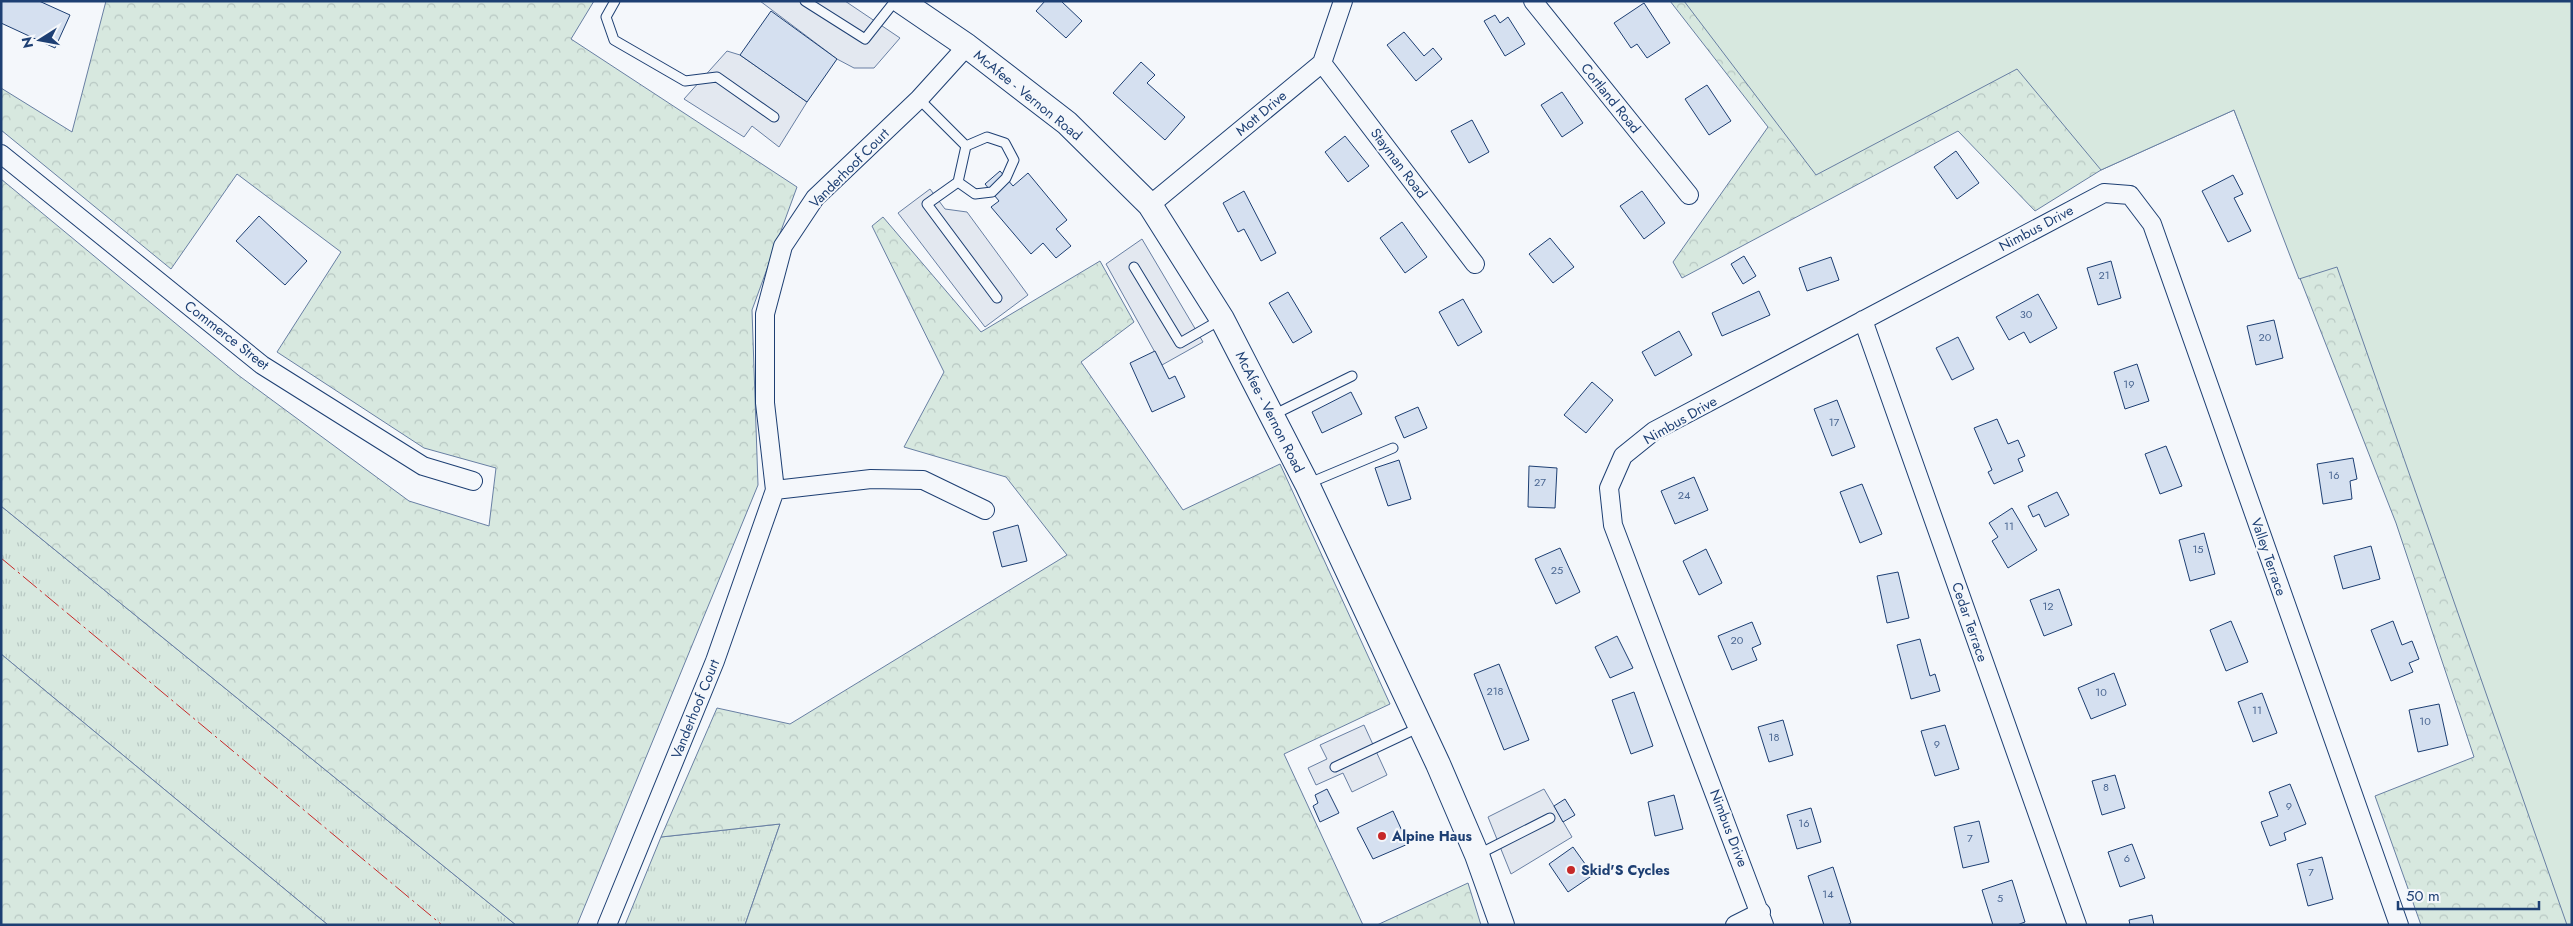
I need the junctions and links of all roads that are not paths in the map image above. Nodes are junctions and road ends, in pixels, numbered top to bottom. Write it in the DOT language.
graph roads {
  1 [pos="615,1"];
  2 [pos="805,1"];
  3 [pos="895,1"];
  4 [pos="901,1"];
  5 [pos="1343,1"];
  6 [pos="1533,1"];
  7 [pos="967,46"];
  8 [pos="1322,63"];
  9 [pos="919,99"];
  10 [pos="774,117"];
  11 [pos="966,146"];
  12 [pos="1,154"];
  13 [pos="958,182"];
  14 [pos="1689,195"];
  15 [pos="2130,195"];
  16 [pos="1150,205"];
  17 [pos="1475,264"];
  18 [pos="1134,267"];
  19 [pos="997,298"];
  20 [pos="1222,319"];
  21 [pos="1863,320"];
  22 [pos="1352,376"];
  23 [pos="1273,415"];
  24 [pos="1393,448"];
  25 [pos="474,482"];
  26 [pos="1307,484"];
  27 [pos="775,490"];
  28 [pos="985,510"];
  29 [pos="1421,727"];
  30 [pos="1335,767"];
  31 [pos="1550,818"];
  32 [pos="1477,855"];
  33 [pos="1763,918"];
  34 [pos="608,925"];
  35 [pos="1502,925"];
  36 [pos="1735,925"];
  37 [pos="2077,925"];
  38 [pos="2398,925"];
  1 -- 10 [label="lane"];
  2 -- 3 [label="lane"];
  4 -- 7 [label="main road, McAfee - Vernon Road"];
  5 -- 8 [label="street"];
  6 -- 14 [label="street, Cortland Road"];
  7 -- 9 [label="street, Vanderhoof Court"];
  7 -- 16 [label="main road, McAfee - Vernon Road"];
  8 -- 16 [label="street, Mott Drive"];
  8 -- 17 [label="street, Stayman Road"];
  9 -- 11 [label="lane"];
  9 -- 27 [label="street, Vanderhoof Court"];
  11 -- 13 [label="lane"];
  11 -- 13 [label="lane"];
  12 -- 25 [label="street, Commerce Street"];
  13 -- 19 [label="lane"];
  15 -- 21 [label="street, Nimbus Drive"];
  15 -- 38 [label="street, Valley Terrace"];
  16 -- 20 [label="main road, McAfee - Vernon Road"];
  18 -- 20 [label="lane"];
  20 -- 23 [label="main road, McAfee - Vernon Road"];
  21 -- 33 [label="street, Nimbus Drive"];
  21 -- 37 [label="street, Cedar Terrace"];
  22 -- 23 [label="lane"];
  23 -- 26 [label="main road, McAfee - Vernon Road"];
  24 -- 26 [label="lane"];
  26 -- 29 [label="main road, McAfee - Vernon Road"];
  27 -- 28 [label="street"];
  27 -- 34 [label="street, Vanderhoof Court"];
  29 -- 30 [label="lane"];
  29 -- 32 [label="main road, McAfee - Vernon Road"];
  31 -- 32 [label="lane"];
  32 -- 35 [label="main road, McAfee - Vernon Road"];
  33 -- 36 [label="street"];
}
